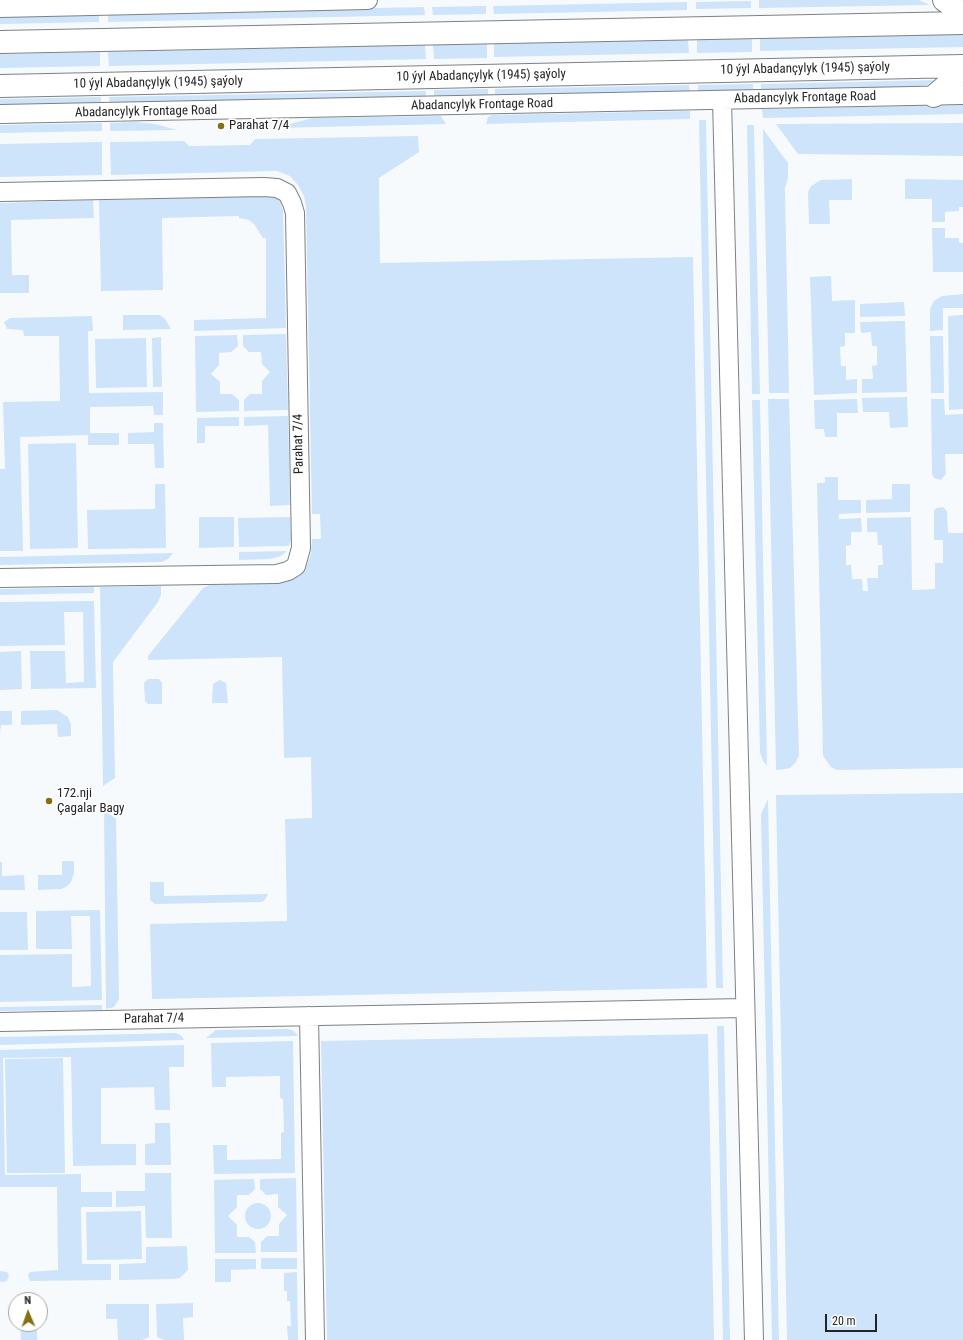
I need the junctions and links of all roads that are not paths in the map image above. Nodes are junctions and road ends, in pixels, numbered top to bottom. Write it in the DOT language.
graph roads {
  1 [pos="368,0"];
  2 [pos="944,0"];
  3 [pos="0,8"];
  4 [pos="963,14"];
  5 [pos="963,23"];
  6 [pos="0,42"];
  7 [pos="963,66"];
  8 [pos="963,71"];
  9 [pos="0,86"];
  10 [pos="963,95"];
  11 [pos="934,96"];
  12 [pos="722,100"];
  13 [pos="0,114"];
  14 [pos="0,192"];
  15 [pos="0,578"];
  16 [pos="744,1008"];
  17 [pos="309,1016"];
  18 [pos="0,1022"];
  19 [pos="315,1340"];
  20 [pos="754,1340"];
  1 -- 3 [label="street"];
  2 -- 4 [label="main road"];
  5 -- 6 [label="main road"];
  7 -- 9 [label="main road, 10 ýyl Abadançylyk (1945) şaýoly"];
  8 -- 11 [label="main road"];
  10 -- 11 [label="street, Abadancylyk Frontage Road"];
  11 -- 12 [label="street, Abadancylyk Frontage Road"];
  12 -- 13 [label="street, Abadancylyk Frontage Road"];
  12 -- 16 [label="street"];
  14 -- 15 [label="street, Parahat 7/4"];
  16 -- 17 [label="street, Parahat 7/4"];
  16 -- 20 [label="street"];
  17 -- 18 [label="street, Parahat 7/4"];
  17 -- 19 [label="street"];
}
